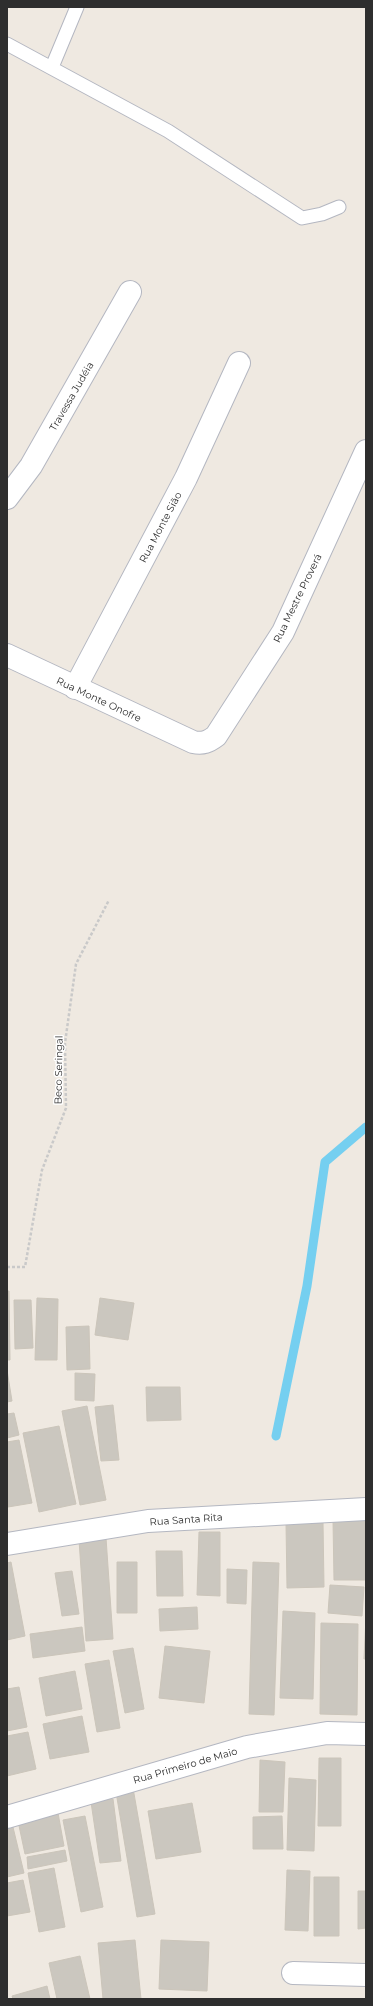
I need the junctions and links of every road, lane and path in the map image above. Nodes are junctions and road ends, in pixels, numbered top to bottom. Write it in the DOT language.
graph roads {
  1 [pos="77,7"];
  2 [pos="7,44"];
  3 [pos="52,67"];
  4 [pos="339,208"];
  5 [pos="130,292"];
  6 [pos="239,363"];
  7 [pos="366,451"];
  8 [pos="7,498"];
  9 [pos="7,654"];
  10 [pos="75,688"];
  11 [pos="192,742"];
  12 [pos="109,900"];
  13 [pos="7,1267"];
  14 [pos="366,1509"];
  15 [pos="7,1544"];
  16 [pos="366,1734"];
  17 [pos="7,1817"];
  18 [pos="294,1973"];
  19 [pos="366,1975"];
  1 -- 3 [label="lane"];
  2 -- 3 [label="lane"];
  3 -- 4 [label="lane"];
  5 -- 8 [label="street, Travessa Judéia"];
  6 -- 10 [label="street, Rua Monte Sião"];
  7 -- 11 [label="street, Rua Mestre Proverá"];
  9 -- 10 [label="street, Rua Monte Onofre"];
  10 -- 11 [label="street, Rua Monte Onofre"];
  12 -- 13 [label="path, Beco Seringal"];
  14 -- 15 [label="street, Rua Santa Rita"];
  16 -- 17 [label="street, Rua Primeiro de Maio"];
  18 -- 19 [label="street"];
}
